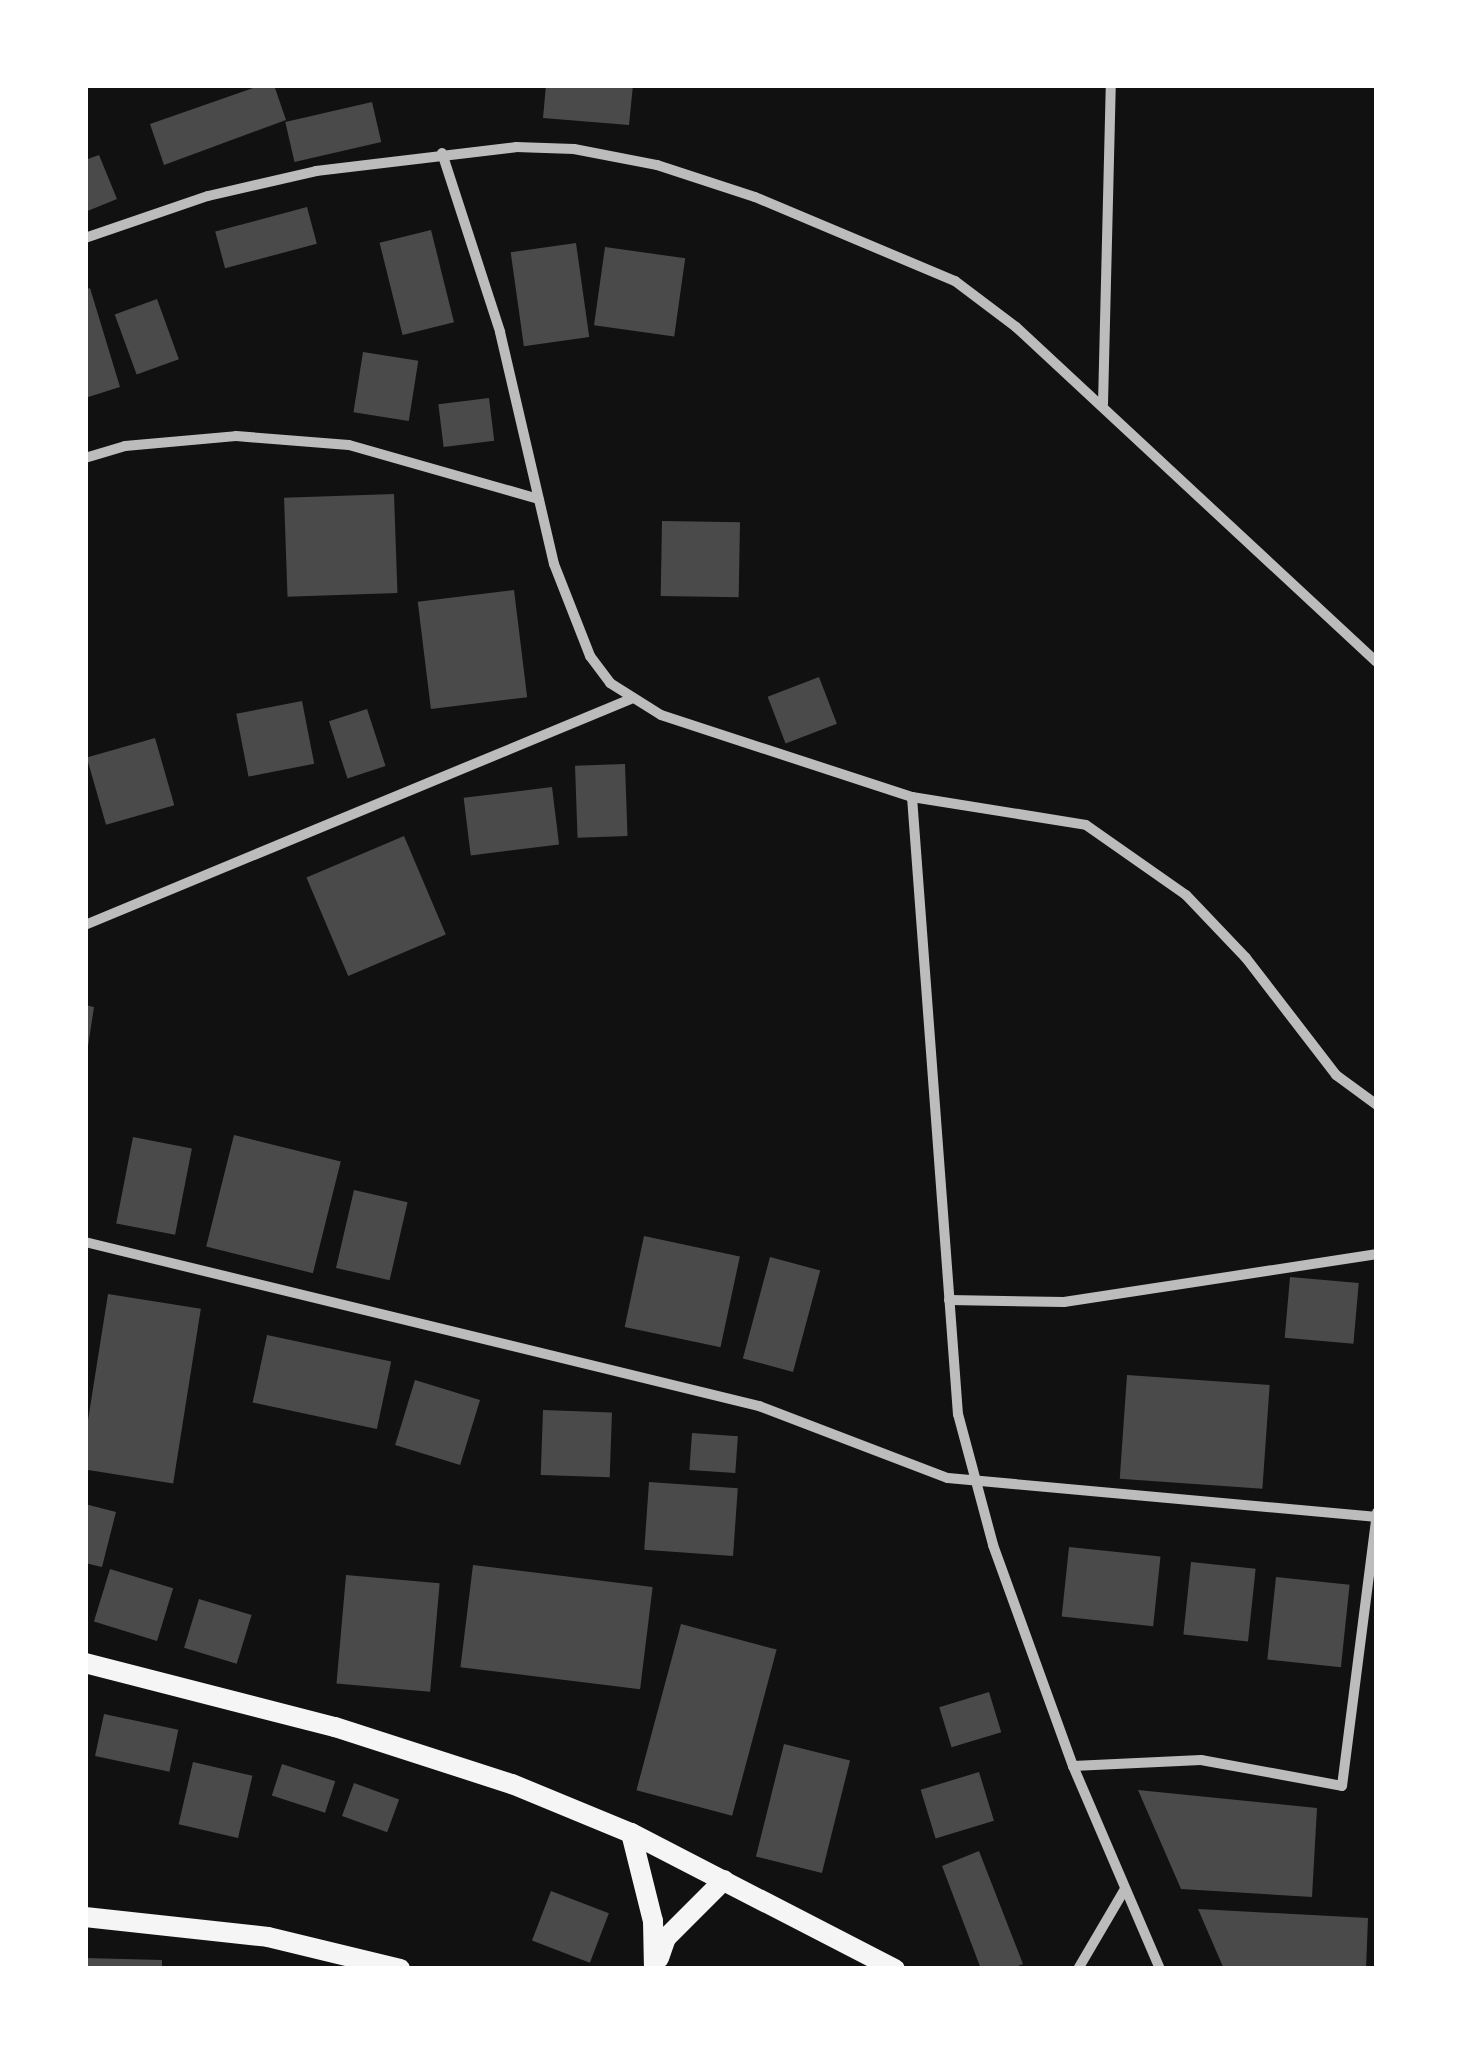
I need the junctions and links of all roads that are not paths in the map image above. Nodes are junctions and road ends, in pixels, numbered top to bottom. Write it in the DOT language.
graph roads {
  1 [pos="1111,85"];
  2 [pos="442,153"];
  3 [pos="85,238"];
  4 [pos="1104,404"];
  5 [pos="85,458"];
  6 [pos="538,500"];
  7 [pos="1377,662"];
  8 [pos="631,699"];
  9 [pos="912,797"];
  10 [pos="85,925"];
  11 [pos="1377,1105"];
  12 [pos="85,1242"];
  13 [pos="1377,1254"];
  14 [pos="949,1300"];
  15 [pos="974,1480"];
  16 [pos="1377,1515"];
  17 [pos="85,1663"];
  18 [pos="1073,1766"];
  19 [pos="631,1833"];
  20 [pos="724,1880"];
  21 [pos="1125,1889"];
  22 [pos="85,1917"];
  23 [pos="656,1967"];
  24 [pos="400,1969"];
  25 [pos="895,1969"];
  26 [pos="1078,1969"];
  27 [pos="1160,1969"];
  1 -- 4 [label="street"];
  2 -- 3 [label="street"];
  2 -- 4 [label="street"];
  2 -- 6 [label="street"];
  4 -- 7 [label="street"];
  5 -- 6 [label="street"];
  6 -- 8 [label="street"];
  8 -- 9 [label="street"];
  8 -- 10 [label="street"];
  9 -- 11 [label="street"];
  9 -- 14 [label="street"];
  12 -- 15 [label="street"];
  13 -- 14 [label="street"];
  14 -- 15 [label="street"];
  15 -- 16 [label="street"];
  15 -- 18 [label="street"];
  16 -- 18 [label="street"];
  17 -- 19 [label="main road"];
  18 -- 21 [label="street"];
  19 -- 20 [label="main road"];
  19 -- 23 [label="main road"];
  20 -- 23 [label="main road"];
  20 -- 25 [label="main road"];
  21 -- 26 [label="street"];
  21 -- 27 [label="street"];
  22 -- 24 [label="main road"];
}
